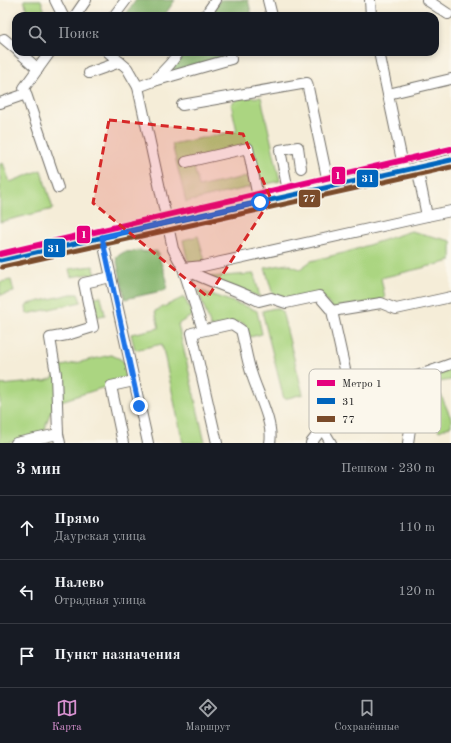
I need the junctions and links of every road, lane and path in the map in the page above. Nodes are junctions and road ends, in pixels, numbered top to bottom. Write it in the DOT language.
graph roads {
  1 [pos="55,0"];
  2 [pos="86,0"];
  3 [pos="126,0"];
  4 [pos="216,0"];
  5 [pos="268,0"];
  6 [pos="370,0"];
  7 [pos="427,0"];
  8 [pos="62,12"];
  9 [pos="78,12"];
  10 [pos="117,12"];
  11 [pos="208,12"];
  12 [pos="271,12"];
  13 [pos="371,12"];
  14 [pos="448,14"];
  15 [pos="1,36"];
  16 [pos="12,46"];
  17 [pos="23,56"];
  18 [pos="47,56"];
  19 [pos="113,56"];
  20 [pos="176,56"];
  21 [pos="231,56"];
  22 [pos="380,56"];
  23 [pos="120,62"];
  24 [pos="38,69"];
  25 [pos="89,73"];
  26 [pos="451,78"];
  27 [pos="154,81"];
  28 [pos="138,87"];
  29 [pos="25,91"];
  30 [pos="388,94"];
  31 [pos="0,103"];
  32 [pos="182,105"];
  33 [pos="451,160"];
  34 [pos="186,162"];
  35 [pos="417,167"];
  36 [pos="301,168"];
  37 [pos="404,170"];
  38 [pos="329,187"];
  39 [pos="58,188"];
  40 [pos="289,196"];
  41 [pos="260,202"];
  42 [pos="451,211"];
  43 [pos="427,216"];
  44 [pos="167,223"];
  45 [pos="102,237"];
  46 [pos="0,260"];
  47 [pos="182,268"];
  48 [pos="111,277"];
  49 [pos="451,297"];
  50 [pos="332,311"];
  51 [pos="203,330"];
  52 [pos="451,364"];
  53 [pos="345,369"];
  54 [pos="437,369"];
  55 [pos="134,381"];
  56 [pos="318,433"];
  57 [pos="325,433"];
  58 [pos="409,433"];
  59 [pos="59,438"];
  60 [pos="16,443"];
  61 [pos="123,443"];
  62 [pos="148,443"];
  63 [pos="217,443"];
  64 [pos="270,443"];
  65 [pos="311,443"];
  66 [pos="331,443"];
  67 [pos="408,443"];
  1 -- 8 [label="street"];
  2 -- 9 [label="street"];
  3 -- 10 [label="street"];
  4 -- 11 [label="street"];
  5 -- 12 [label="street"];
  6 -- 13 [label="street"];
  7 -- 14 [label="street"];
  15 -- 16 [label="street"];
  17 -- 24 [label="street"];
  18 -- 24 [label="street"];
  19 -- 23 [label="street"];
  20 -- 27 [label="street"];
  21 -- 27 [label="street"];
  22 -- 30 [label="street"];
  23 -- 25 [label="street"];
  23 -- 28 [label="street"];
  24 -- 29 [label="street"];
  26 -- 30 [label="street"];
  27 -- 28 [label="street"];
  28 -- 44 [label="street"];
  29 -- 31 [label="street"];
  29 -- 39 [label="street"];
  30 -- 37 [label="street"];
  32 -- 38 [label="street"];
  33 -- 35 [label="street"];
  34 -- 41 [label="street"];
  35 -- 37 [label="street"];
  35 -- 43 [label="street"];
  36 -- 40 [label="street"];
  37 -- 38 [label="street"];
  38 -- 40 [label="street"];
  40 -- 41 [label="street"];
  41 -- 44 [label="street"];
  42 -- 43 [label="street"];
  43 -- 47 [label="street"];
  44 -- 45 [label="street"];
  44 -- 47 [label="street"];
  45 -- 46 [label="street"];
  45 -- 48 [label="street"];
  47 -- 50 [label="street"];
  47 -- 51 [label="street"];
  48 -- 55 [label="street"];
  48 -- 59 [label="street"];
  49 -- 50 [label="street"];
  50 -- 53 [label="street"];
  51 -- 63 [label="street"];
  51 -- 64 [label="street"];
  52 -- 54 [label="street"];
  55 -- 61 [label="street"];
  55 -- 62 [label="street"];
  56 -- 65 [label="street"];
  57 -- 66 [label="street"];
  58 -- 67 [label="street"];
  59 -- 60 [label="street"];
}
